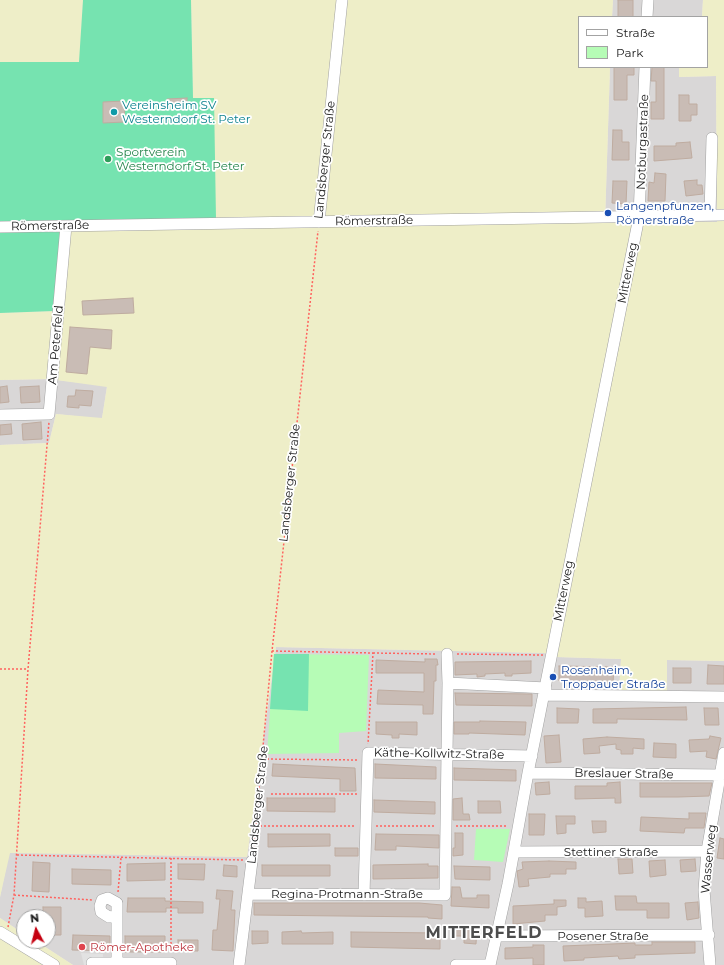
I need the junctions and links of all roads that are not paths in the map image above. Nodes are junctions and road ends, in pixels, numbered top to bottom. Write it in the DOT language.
graph roads {
  1 [pos="342,0"];
  2 [pos="648,0"];
  3 [pos="647,16"];
  4 [pos="645,68"];
  5 [pos="712,138"];
  6 [pos="710,215"];
  7 [pos="724,216"];
  8 [pos="639,217"];
  9 [pos="319,222"];
  10 [pos="66,226"];
  11 [pos="0,227"];
  12 [pos="0,415"];
  13 [pos="447,654"];
  14 [pos="448,683"];
  15 [pos="545,691"];
  16 [pos="724,697"];
  17 [pos="724,753"];
  18 [pos="447,754"];
  19 [pos="532,756"];
  20 [pos="528,773"];
  21 [pos="721,775"];
  22 [pos="707,851"];
  23 [pos="514,852"];
  24 [pos="252,861"];
  25 [pos="249,894"];
  26 [pos="364,895"];
  27 [pos="117,916"];
  28 [pos="4,933"];
  29 [pos="709,935"];
  30 [pos="497,936"];
  31 [pos="92,963"];
  32 [pos="171,963"];
  33 [pos="113,964"];
  34 [pos="54,965"];
  35 [pos="239,965"];
  36 [pos="456,965"];
  37 [pos="489,965"];
  38 [pos="710,965"];
  1 -- 9 [label="street, Landsberger Straße"];
  2 -- 3 [label="street"];
  4 -- 8 [label="street, Notburgastraße"];
  5 -- 6 [label="street"];
  6 -- 7 [label="street, Römerstraße"];
  6 -- 8 [label="street, Römerstraße"];
  8 -- 9 [label="street, Römerstraße"];
  8 -- 15 [label="street, Mitterweg"];
  9 -- 10 [label="street, Römerstraße"];
  10 -- 11 [label="street, Römerstraße"];
  10 -- 12 [label="street, Am Peterfeld"];
  13 -- 14 [label="street"];
  14 -- 15 [label="street"];
  14 -- 18 [label="street"];
  15 -- 16 [label="street"];
  15 -- 19 [label="street, Mitterweg"];
  17 -- 21 [label="street, Wasserweg"];
  18 -- 19 [label="street, Käthe-Kollwitz-Straße"];
  18 -- 26 [label="street, Käthe-Kollwitz-Straße"];
  18 -- 26 [label="street, Regina-Protmann-Straße"];
  19 -- 20 [label="street, Mitterweg"];
  20 -- 21 [label="street, Breslauer Straße"];
  20 -- 23 [label="street, Mitterweg"];
  21 -- 22 [label="street, Wasserweg"];
  22 -- 23 [label="street, Stettiner Straße"];
  22 -- 29 [label="street, Wasserweg"];
  23 -- 30 [label="street, Mitterweg"];
  24 -- 25 [label="street, Landsberger Straße"];
  25 -- 26 [label="street, Regina-Protmann-Straße"];
  25 -- 35 [label="street, Landsberger Straße"];
  27 -- 27 [label="street"];
  27 -- 33 [label="street"];
  28 -- 34 [label="street"];
  29 -- 30 [label="street, Posener Straße"];
  29 -- 38 [label="street, Wasserweg"];
  30 -- 37 [label="street, Mitterweg"];
  31 -- 33 [label="street"];
  32 -- 33 [label="street"];
  36 -- 37 [label="street"];
}
